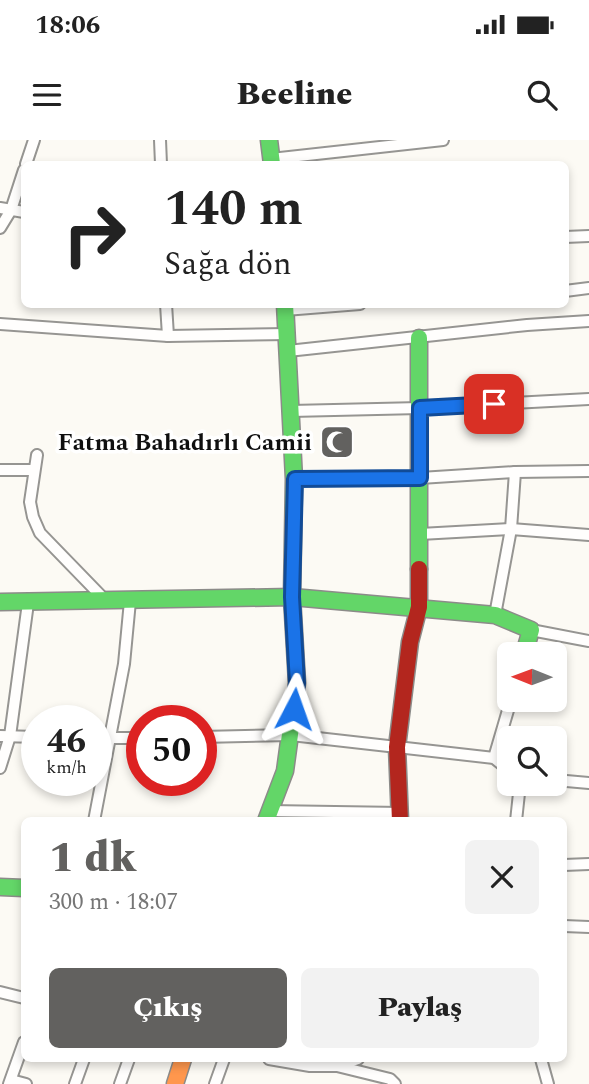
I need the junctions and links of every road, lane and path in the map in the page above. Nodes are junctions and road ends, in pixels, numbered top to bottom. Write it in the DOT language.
graph roads {
  1 [pos="34,140"];
  2 [pos="160,140"];
  3 [pos="269,140"];
  4 [pos="443,140"];
  5 [pos="27,161"];
  6 [pos="161,161"];
  7 [pos="271,161"];
  8 [pos="279,161"];
  9 [pos="21,176"];
  10 [pos="6,209"];
  11 [pos="0,228"];
  12 [pos="589,236"];
  13 [pos="569,237"];
  14 [pos="589,288"];
  15 [pos="569,290"];
  16 [pos="166,308"];
  17 [pos="285,308"];
  18 [pos="589,321"];
  19 [pos="0,324"];
  20 [pos="287,334"];
  21 [pos="168,336"];
  22 [pos="419,338"];
  23 [pos="288,351"];
  24 [pos="589,399"];
  25 [pos="420,408"];
  26 [pos="291,411"];
  27 [pos="37,455"];
  28 [pos="0,470"];
  29 [pos="34,470"];
  30 [pos="589,471"];
  31 [pos="515,472"];
  32 [pos="420,478"];
  33 [pos="295,479"];
  34 [pos="511,529"];
  35 [pos="419,534"];
  36 [pos="589,535"];
  37 [pos="292,597"];
  38 [pos="104,600"];
  39 [pos="130,601"];
  40 [pos="0,602"];
  41 [pos="28,603"];
  42 [pos="419,607"];
  43 [pos="495,615"];
  44 [pos="531,630"];
  45 [pos="589,641"];
  46 [pos="528,642"];
  47 [pos="507,712"];
  48 [pos="112,732"];
  49 [pos="292,735"];
  50 [pos="5,736"];
  51 [pos="217,737"];
  52 [pos="397,747"];
  53 [pos="494,758"];
  54 [pos="497,760"];
  55 [pos="0,768"];
  56 [pos="567,781"];
  57 [pos="589,783"];
  58 [pos="98,796"];
  59 [pos="519,796"];
  60 [pos="267,816"];
  61 [pos="94,817"];
  62 [pos="401,817"];
  63 [pos="516,817"];
  64 [pos="589,864"];
  65 [pos="567,865"];
  66 [pos="0,887"];
  67 [pos="21,888"];
  68 [pos="567,926"];
  69 [pos="589,927"];
  70 [pos="0,992"];
  71 [pos="21,997"];
  72 [pos="21,1051"];
  73 [pos="83,1062"];
  74 [pos="128,1062"];
  75 [pos="182,1062"];
  76 [pos="223,1062"];
  77 [pos="287,1062"];
  78 [pos="349,1062"];
  79 [pos="542,1062"];
  80 [pos="337,1066"];
  81 [pos="10,1082"];
  82 [pos="26,1084"];
  83 [pos="75,1084"];
  84 [pos="120,1084"];
  85 [pos="175,1084"];
  86 [pos="215,1084"];
  87 [pos="395,1084"];
  88 [pos="548,1084"];
  1 -- 5 [label="street"];
  2 -- 6 [label="street"];
  3 -- 7 [label="street"];
  4 -- 8 [label="street"];
  9 -- 10 [label="street"];
  10 -- 11 [label="street"];
  12 -- 13 [label="street"];
  14 -- 15 [label="street"];
  16 -- 21 [label="street"];
  17 -- 20 [label="street"];
  18 -- 22 [label="street"];
  19 -- 21 [label="street"];
  20 -- 21 [label="street"];
  20 -- 23 [label="street"];
  22 -- 23 [label="street"];
  22 -- 25 [label="street"];
  23 -- 26 [label="street"];
  24 -- 25 [label="street"];
  25 -- 26 [label="street"];
  25 -- 32 [label="street"];
  26 -- 33 [label="street"];
  27 -- 29 [label="street"];
  28 -- 29 [label="street"];
  29 -- 38 [label="street"];
  30 -- 31 [label="street"];
  31 -- 32 [label="street"];
  31 -- 34 [label="street"];
  32 -- 33 [label="street"];
  32 -- 35 [label="street"];
  33 -- 37 [label="street"];
  34 -- 35 [label="street"];
  34 -- 36 [label="street"];
  34 -- 43 [label="street"];
  35 -- 42 [label="street"];
  37 -- 39 [label="street"];
  37 -- 42 [label="street"];
  37 -- 49 [label="street"];
  38 -- 39 [label="street"];
  38 -- 41 [label="street"];
  39 -- 48 [label="street"];
  40 -- 41 [label="street"];
  41 -- 50 [label="street"];
  42 -- 43 [label="street"];
  42 -- 52 [label="street"];
  43 -- 44 [label="street"];
  44 -- 45 [label="street"];
  44 -- 46 [label="street"];
  47 -- 53 [label="street"];
  49 -- 51 [label="street"];
  49 -- 52 [label="street"];
  49 -- 60 [label="street"];
  50 -- 55 [label="street"];
  52 -- 53 [label="street"];
  52 -- 62 [label="street"];
  53 -- 54 [label="street"];
  56 -- 57 [label="street"];
  58 -- 61 [label="street"];
  59 -- 63 [label="street"];
  60 -- 62 [label="street"];
  64 -- 65 [label="street"];
  66 -- 67 [label="street"];
  68 -- 69 [label="street"];
  70 -- 71 [label="street"];
  72 -- 81 [label="street"];
  73 -- 83 [label="street"];
  74 -- 84 [label="street"];
  75 -- 85 [label="street"];
  76 -- 86 [label="street"];
  77 -- 80 [label="street"];
  78 -- 80 [label="street"];
  79 -- 88 [label="street"];
  80 -- 87 [label="street"];
  81 -- 82 [label="street"];
}
